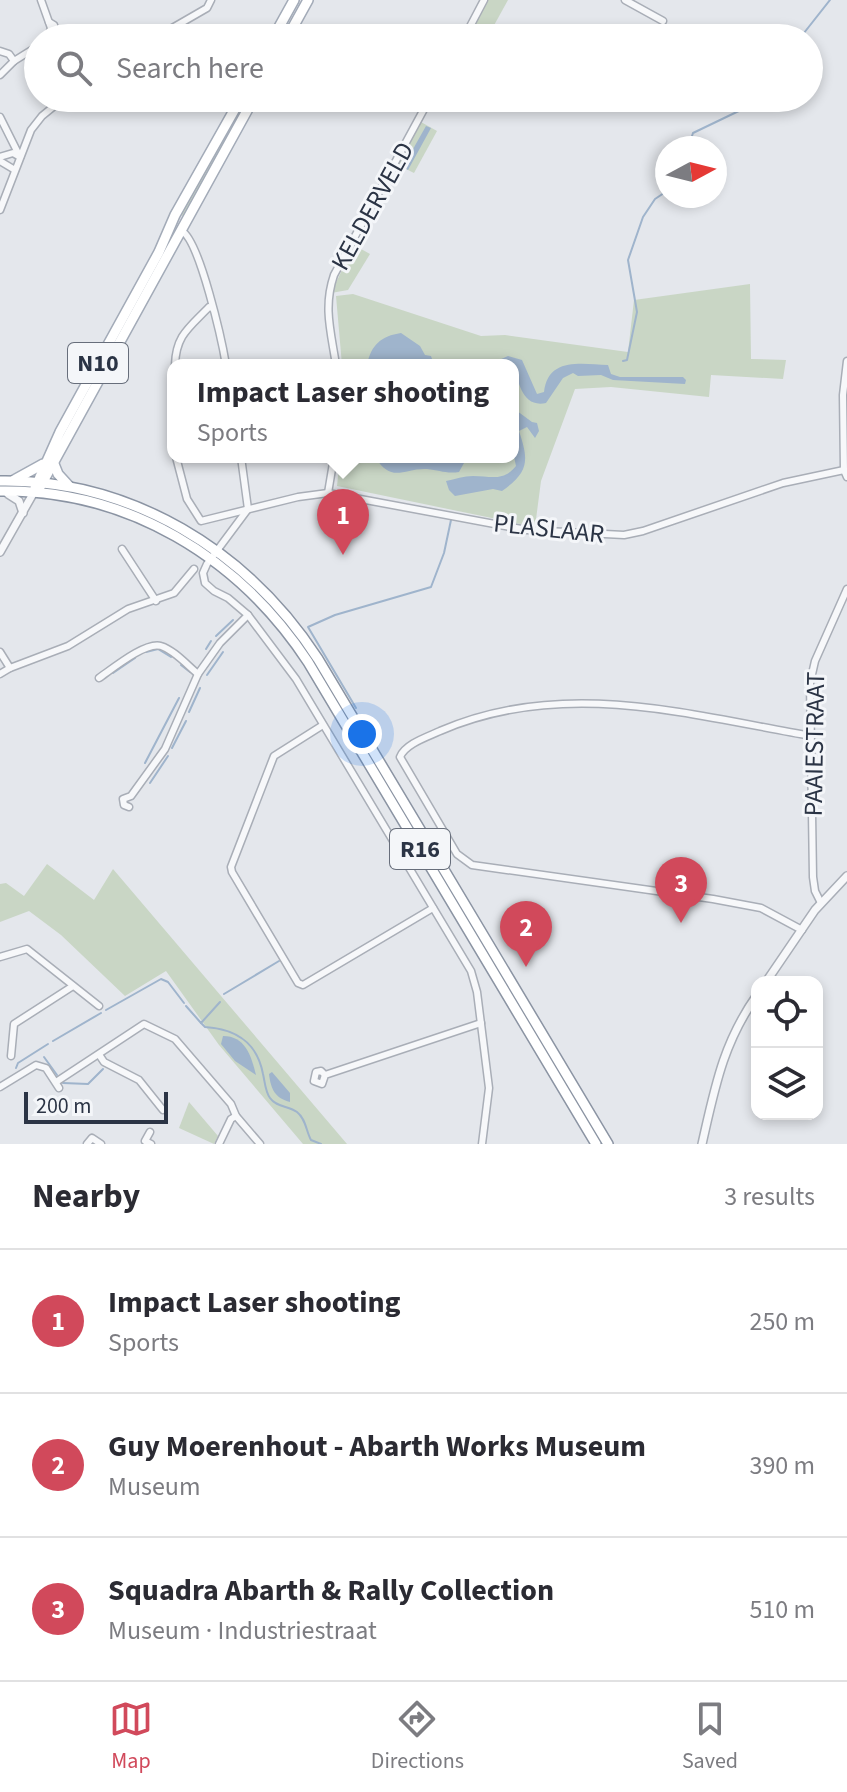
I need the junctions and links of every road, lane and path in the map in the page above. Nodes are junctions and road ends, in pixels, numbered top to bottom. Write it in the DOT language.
graph roads {
  1 [pos="41,0"];
  2 [pos="211,0"];
  3 [pos="294,0"];
  4 [pos="308,0"];
  5 [pos="484,0"];
  6 [pos="625,0"];
  7 [pos="663,21"];
  8 [pos="49,22"];
  9 [pos="52,24"];
  10 [pos="179,24"];
  11 [pos="281,24"];
  12 [pos="295,24"];
  13 [pos="471,24"];
  14 [pos="0,51"];
  15 [pos="24,55"];
  16 [pos="14,61"];
  17 [pos="0,75"];
  18 [pos="47,112"];
  19 [pos="233,112"];
  20 [pos="247,112"];
  21 [pos="422,112"];
  22 [pos="0,117"];
  23 [pos="27,140"];
  24 [pos="13,143"];
  25 [pos="20,157"];
  26 [pos="0,159"];
  27 [pos="15,170"];
  28 [pos="0,210"];
  29 [pos="175,215"];
  30 [pos="188,222"];
  31 [pos="182,231"];
  32 [pos="212,308"];
  33 [pos="127,319"];
  34 [pos="175,359"];
  35 [pos="225,359"];
  36 [pos="335,359"];
  37 [pos="847,361"];
  38 [pos="845,384"];
  39 [pos="50,463"];
  40 [pos="178,463"];
  41 [pos="242,463"];
  42 [pos="333,463"];
  43 [pos="846,474"];
  44 [pos="14,480"];
  45 [pos="0,481"];
  46 [pos="38,485"];
  47 [pos="69,486"];
  48 [pos="0,491"];
  49 [pos="328,493"];
  50 [pos="248,509"];
  51 [pos="23,513"];
  52 [pos="122,549"];
  53 [pos="0,552"];
  54 [pos="214,554"];
  55 [pos="194,569"];
  56 [pos="847,589"];
  57 [pos="156,601"];
  58 [pos="248,615"];
  59 [pos="0,652"];
  60 [pos="10,668"];
  61 [pos="0,674"];
  62 [pos="198,674"];
  63 [pos="99,678"];
  64 [pos="323,725"];
  65 [pos="811,736"];
  66 [pos="131,796"];
  67 [pos="847,876"];
  68 [pos="821,903"];
  69 [pos="433,908"];
  70 [pos="802,930"];
  71 [pos="0,957"];
  72 [pos="770,976"];
  73 [pos="73,986"];
  74 [pos="751,1004"];
  75 [pos="99,1006"];
  76 [pos="481,1023"];
  77 [pos="11,1056"];
  78 [pos="100,1056"];
  79 [pos="325,1075"];
  80 [pos="0,1087"];
  81 [pos="163,1110"];
  82 [pos="236,1116"];
  83 [pos="150,1132"];
  84 [pos="147,1143"];
  85 [pos="87,1144"];
  86 [pos="101,1144"];
  87 [pos="219,1144"];
  88 [pos="260,1144"];
  89 [pos="482,1144"];
  90 [pos="596,1144"];
  91 [pos="608,1144"];
  92 [pos="702,1144"];
  1 -- 8 [label="street"];
  2 -- 10 [label="street"];
  3 -- 11 [label="main road"];
  4 -- 12 [label="main road"];
  5 -- 13 [label="street"];
  6 -- 7 [label="street"];
  8 -- 9 [label="street"];
  14 -- 16 [label="street"];
  15 -- 16 [label="street"];
  16 -- 17 [label="street"];
  18 -- 23 [label="street"];
  19 -- 29 [label="main road, N10"];
  20 -- 30 [label="main road, N10"];
  21 -- 36 [label="street, KELDERVELD"];
  22 -- 24 [label="street"];
  23 -- 24 [label="street"];
  23 -- 25 [label="street"];
  24 -- 25 [label="street"];
  25 -- 26 [label="street"];
  25 -- 27 [label="street"];
  26 -- 27 [label="street"];
  27 -- 28 [label="street"];
  29 -- 30 [label="main road"];
  29 -- 33 [label="main road, N10"];
  30 -- 31 [label="main road, N10"];
  31 -- 32 [label="street"];
  31 -- 33 [label="main road, N10"];
  32 -- 34 [label="street"];
  32 -- 35 [label="street"];
  33 -- 39 [label="main road, N10"];
  33 -- 39 [label="main road, N10"];
  37 -- 38 [label="street"];
  38 -- 43 [label="street"];
  39 -- 44 [label="main road"];
  39 -- 46 [label="main road, N10"];
  39 -- 47 [label="main road"];
  40 -- 50 [label="street, PLASLAAR"];
  41 -- 50 [label="street"];
  42 -- 49 [label="street"];
  43 -- 49 [label="street, PLASLAAR"];
  44 -- 45 [label="main road, R16"];
  44 -- 46 [label="main road, R16"];
  46 -- 47 [label="main road, R16"];
  46 -- 48 [label="main road, R16"];
  46 -- 51 [label="street"];
  46 -- 54 [label="main road, R16"];
  47 -- 54 [label="main road, R16"];
  48 -- 51 [label="street"];
  49 -- 50 [label="street, PLASLAAR"];
  50 -- 54 [label="street"];
  51 -- 53 [label="street"];
  52 -- 57 [label="street"];
  54 -- 58 [label="street"];
  54 -- 90 [label="main road, R16"];
  54 -- 91 [label="main road, R16"];
  55 -- 57 [label="street"];
  56 -- 65 [label="street, PAAIESTRAAT"];
  57 -- 60 [label="street"];
  58 -- 62 [label="street"];
  58 -- 64 [label="street"];
  59 -- 60 [label="street"];
  60 -- 61 [label="street"];
  62 -- 63 [label="street"];
  62 -- 66 [label="street"];
  64 -- 69 [label="street"];
  64 -- 69 [label="street"];
  65 -- 68 [label="street, PAAIESTRAAT"];
  65 -- 70 [label="street"];
  67 -- 68 [label="street"];
  68 -- 70 [label="street"];
  69 -- 76 [label="street"];
  70 -- 72 [label="street"];
  71 -- 73 [label="street"];
  73 -- 75 [label="street"];
  73 -- 77 [label="street"];
  74 -- 92 [label="street"];
  76 -- 79 [label="street"];
  76 -- 89 [label="street"];
  78 -- 80 [label="street"];
  78 -- 81 [label="street"];
  78 -- 82 [label="street"];
  82 -- 87 [label="street"];
  82 -- 88 [label="street"];
  83 -- 84 [label="street"];
  85 -- 86 [label="street"];
}
